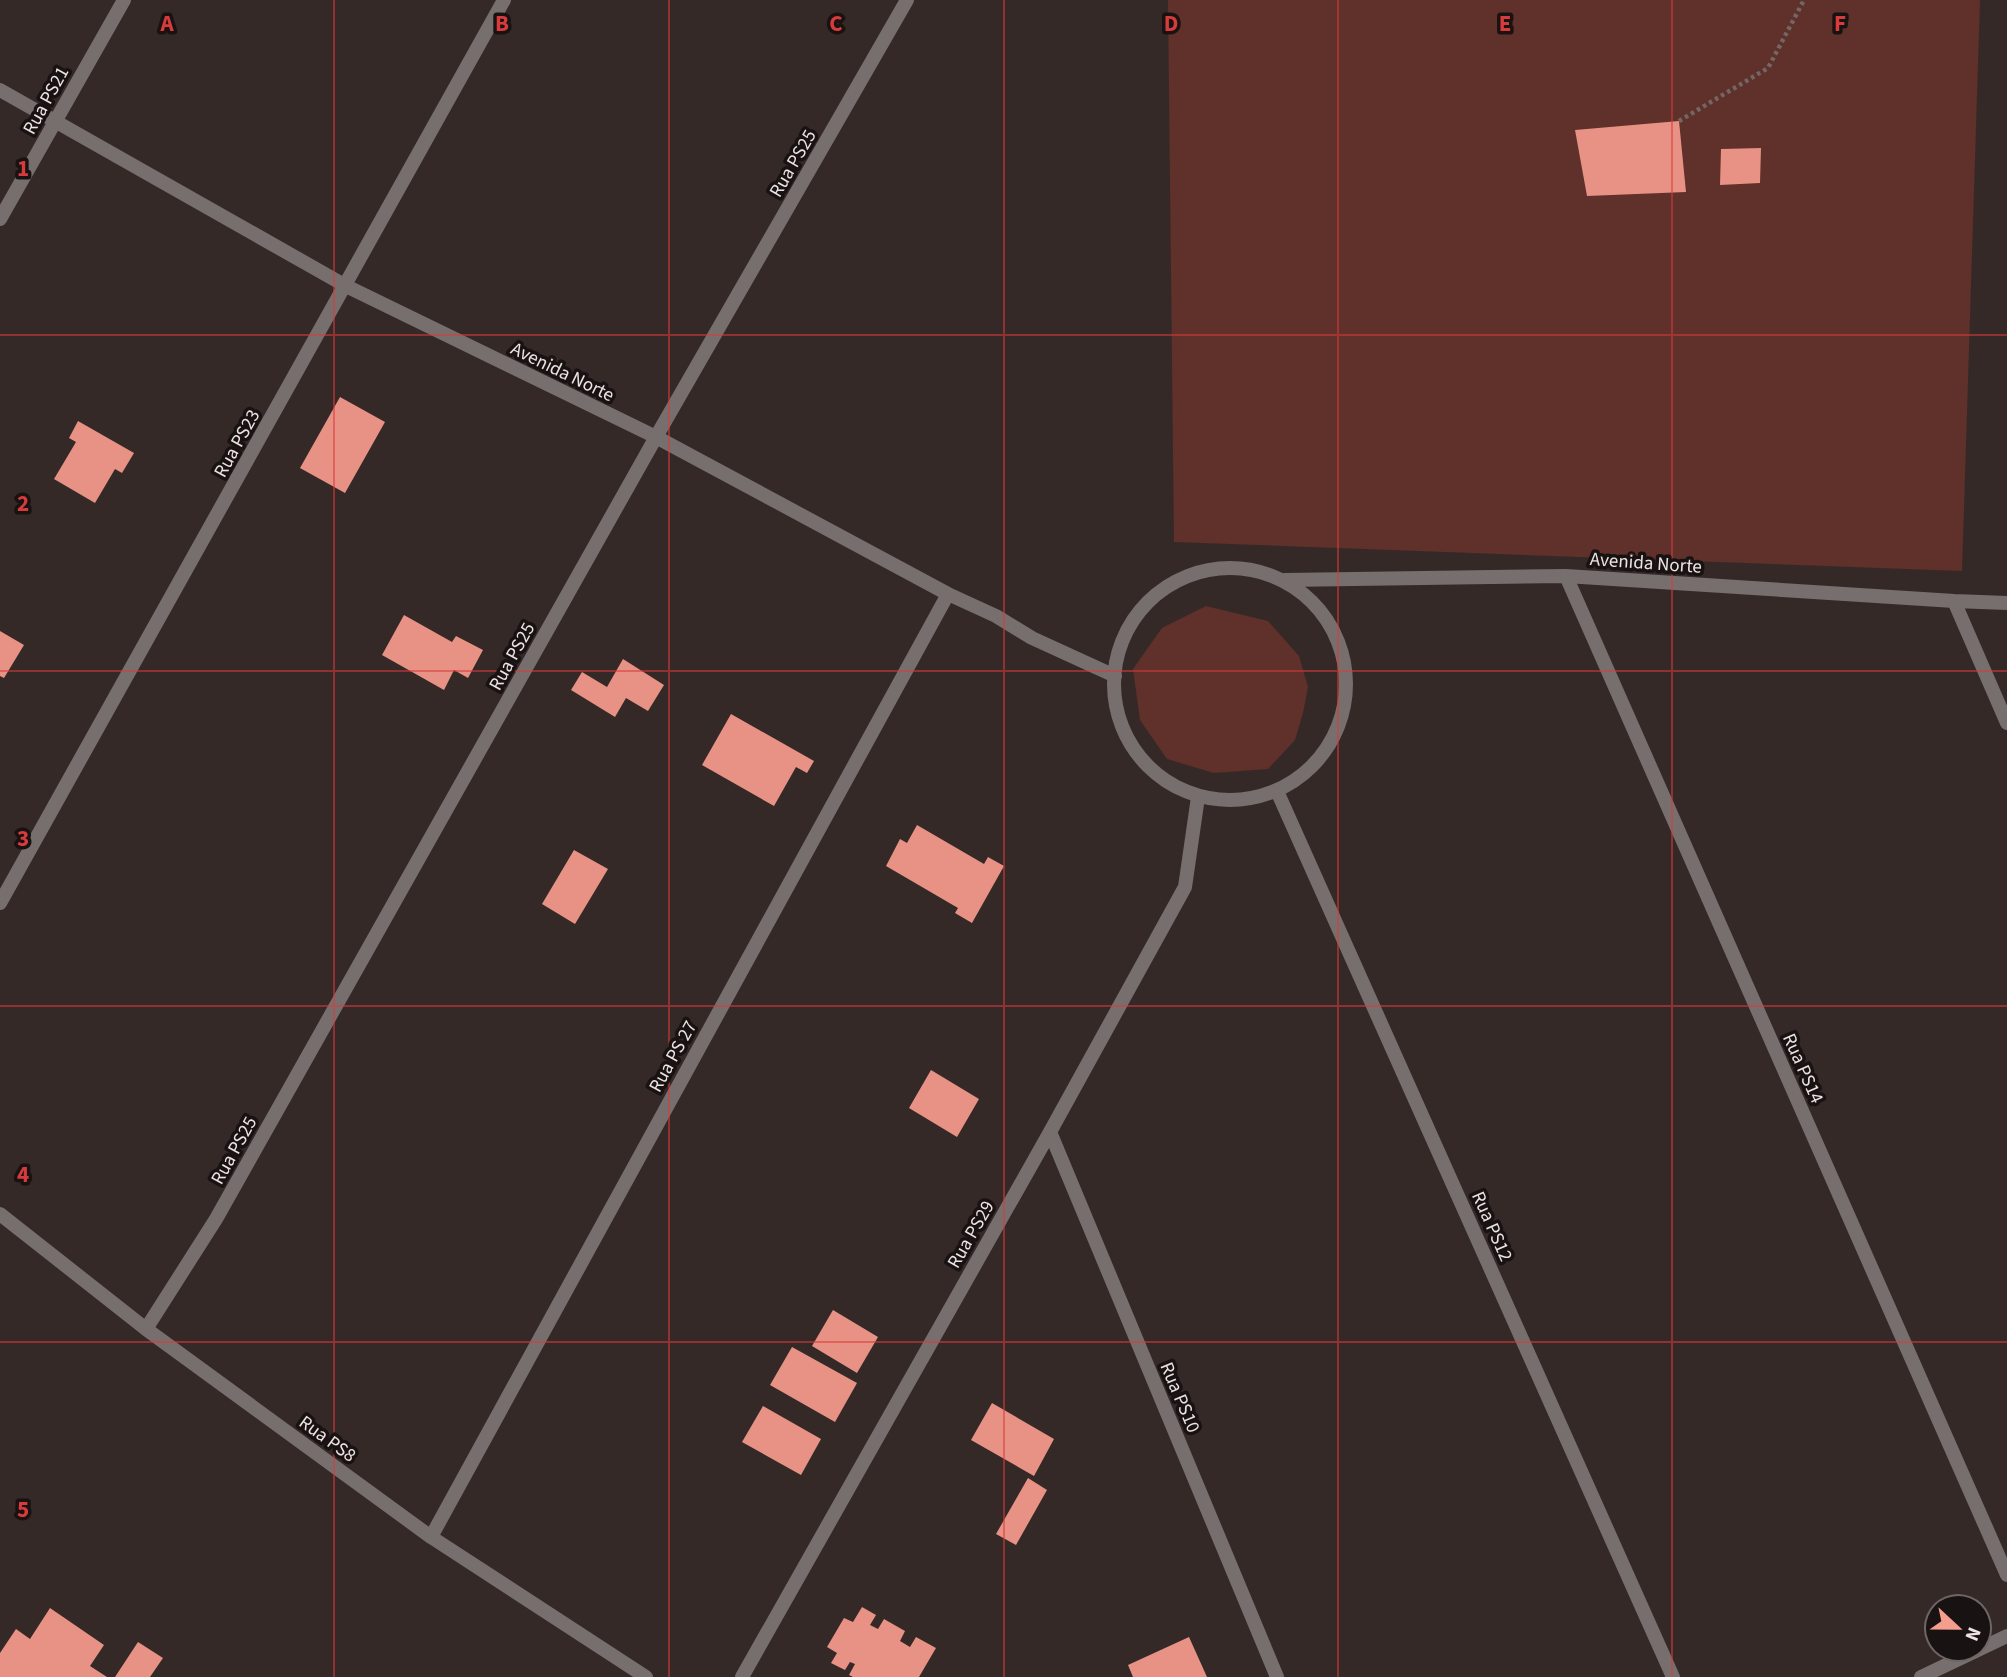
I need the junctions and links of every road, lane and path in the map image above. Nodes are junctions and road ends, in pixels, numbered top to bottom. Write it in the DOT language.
graph roads {
  1 [pos="124,0"];
  2 [pos="504,0"];
  3 [pos="908,0"];
  4 [pos="1804,0"];
  5 [pos="0,90"];
  6 [pos="1679,121"];
  7 [pos="56,122"];
  8 [pos="0,219"];
  9 [pos="346,286"];
  10 [pos="656,438"];
  11 [pos="1566,576"];
  12 [pos="1282,580"];
  13 [pos="948,594"];
  14 [pos="1954,601"];
  15 [pos="2007,603"];
  16 [pos="1115,676"];
  17 [pos="2007,723"];
  18 [pos="1277,791"];
  19 [pos="1198,797"];
  20 [pos="0,903"];
  21 [pos="1050,1132"];
  22 [pos="0,1214"];
  23 [pos="146,1329"];
  24 [pos="431,1537"];
  25 [pos="2007,1575"];
  26 [pos="2007,1636"];
  27 [pos="646,1677"];
  28 [pos="741,1677"];
  29 [pos="1276,1677"];
  30 [pos="1673,1677"];
  31 [pos="1921,1677"];
  1 -- 7 [label="street, Rua PS21"];
  2 -- 9 [label="street, Rua PS23"];
  3 -- 10 [label="street, Rua PS25"];
  4 -- 6 [label="path"];
  5 -- 7 [label="street, Avenida Norte"];
  7 -- 8 [label="street, Rua PS21"];
  7 -- 9 [label="street, Avenida Norte"];
  9 -- 10 [label="street, Avenida Norte"];
  9 -- 20 [label="street, Rua PS23"];
  10 -- 13 [label="street, Avenida Norte"];
  10 -- 23 [label="street, Rua PS25"];
  11 -- 12 [label="street, Avenida Norte"];
  11 -- 14 [label="street, Avenida Norte"];
  11 -- 25 [label="street, Rua PS14"];
  12 -- 16 [label="street"];
  12 -- 18 [label="street"];
  13 -- 16 [label="street, Avenida Norte"];
  13 -- 24 [label="street, Rua PS 27"];
  14 -- 15 [label="street, Avenida Norte"];
  14 -- 17 [label="street"];
  16 -- 19 [label="street"];
  18 -- 19 [label="street"];
  18 -- 30 [label="street, Rua PS12"];
  19 -- 21 [label="street, Rua PS29"];
  21 -- 28 [label="street, Rua PS29"];
  21 -- 29 [label="street, Rua PS10"];
  22 -- 23 [label="street, Rua PS8"];
  23 -- 24 [label="street, Rua PS8"];
  24 -- 27 [label="street, Rua PS8"];
  26 -- 31 [label="street"];
}
